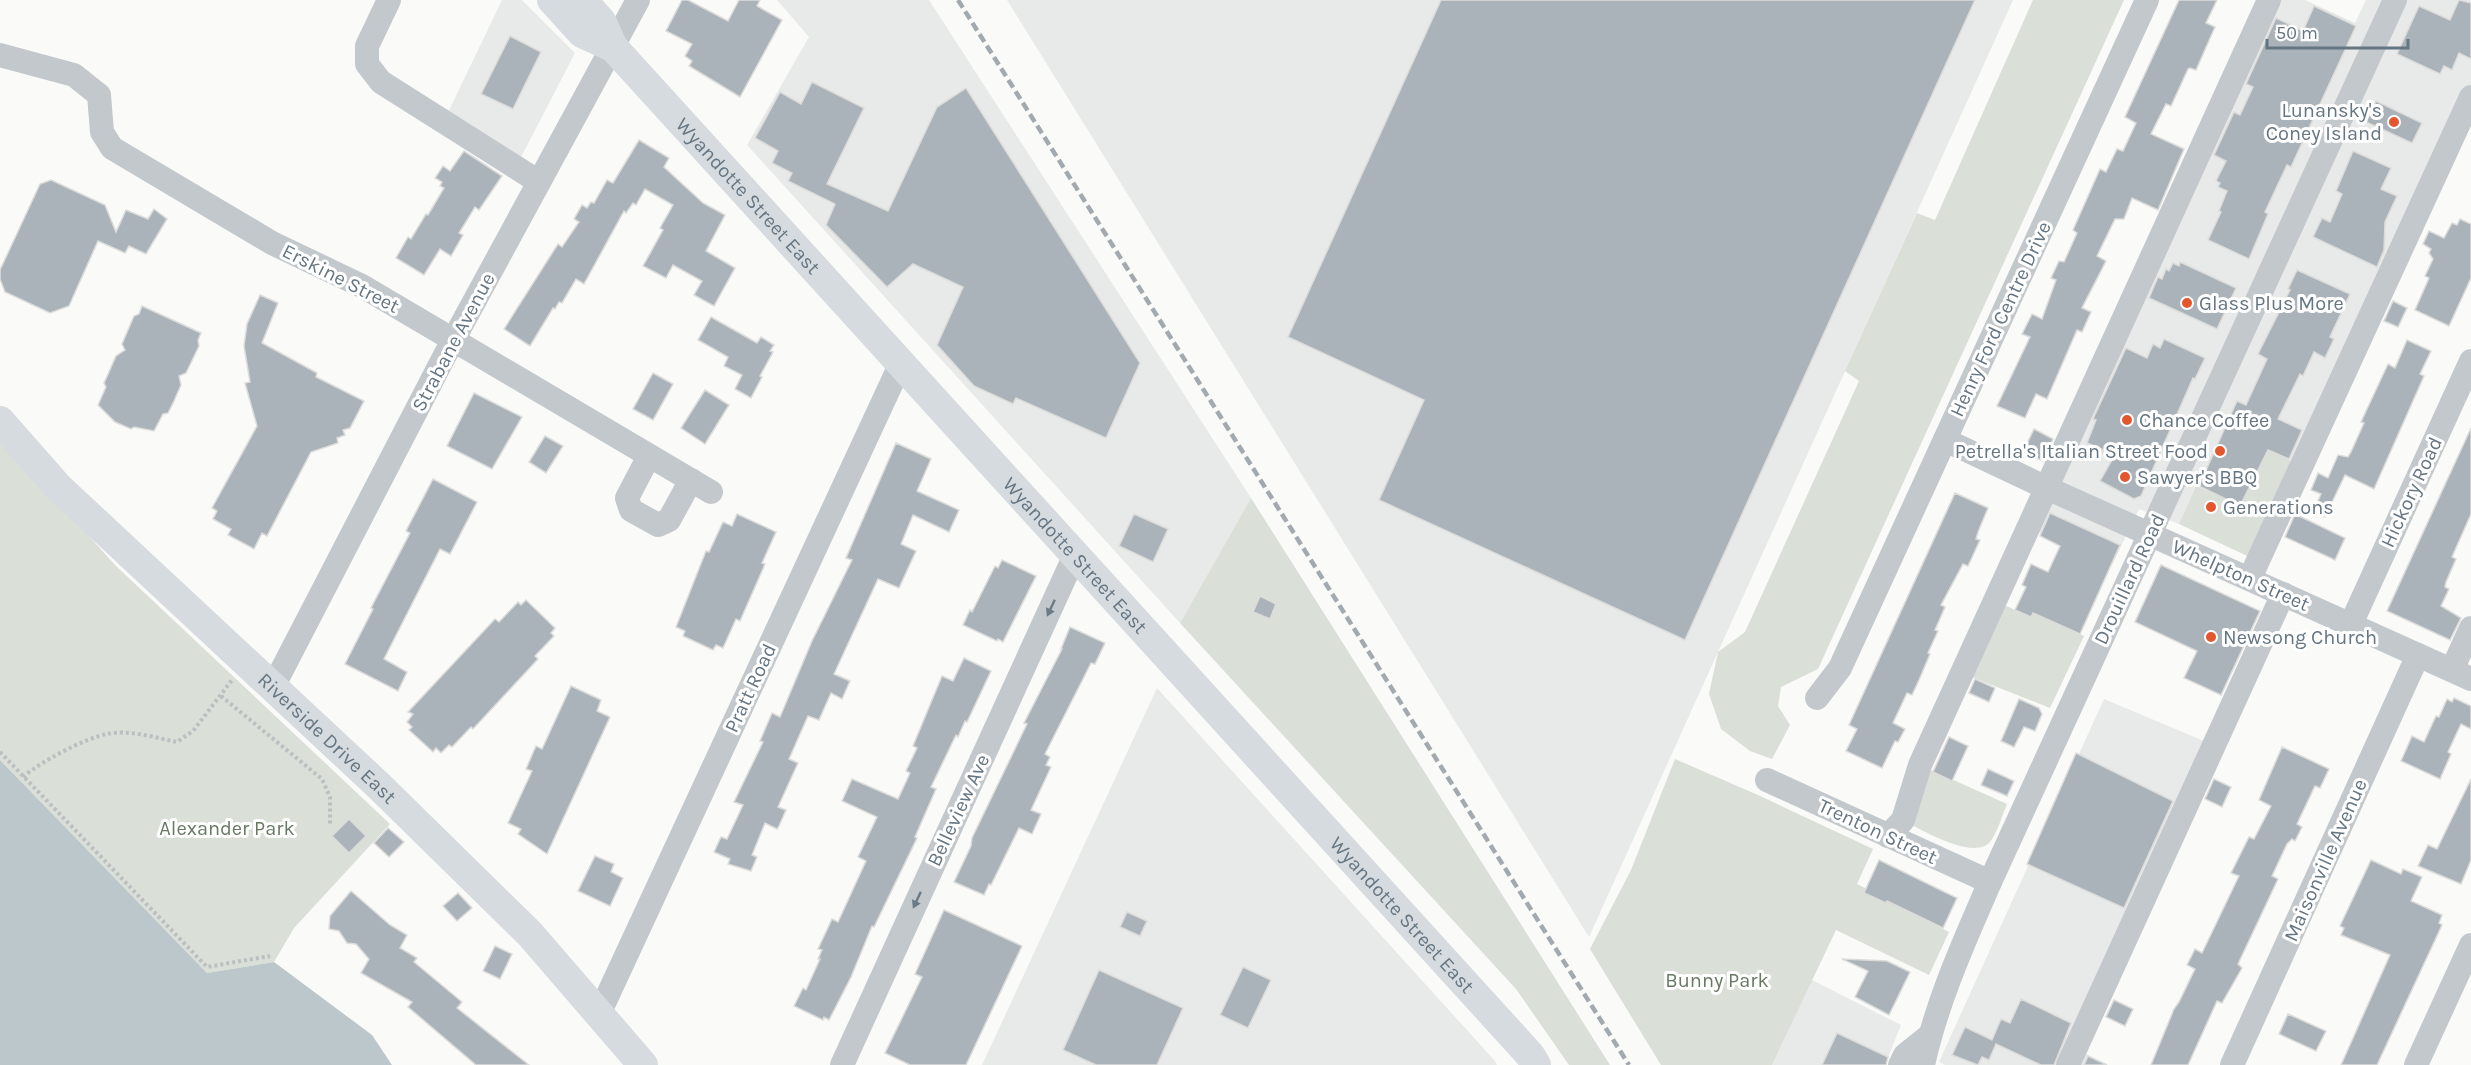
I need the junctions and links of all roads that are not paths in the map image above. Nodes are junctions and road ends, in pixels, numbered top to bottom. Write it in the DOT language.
graph roads {
  1 [pos="389,0"];
  2 [pos="552,0"];
  3 [pos="582,0"];
  4 [pos="638,0"];
  5 [pos="2147,0"];
  6 [pos="2269,0"];
  7 [pos="2395,0"];
  8 [pos="613,46"];
  9 [pos="0,55"];
  10 [pos="2471,97"];
  11 [pos="539,182"];
  12 [pos="453,340"];
  13 [pos="2471,361"];
  14 [pos="902,363"];
  15 [pos="0,421"];
  16 [pos="1945,440"];
  17 [pos="649,456"];
  18 [pos="2047,488"];
  19 [pos="2149,534"];
  20 [pos="1075,555"];
  21 [pos="2250,579"];
  22 [pos="2283,594"];
  23 [pos="2351,624"];
  24 [pos="2471,628"];
  25 [pos="2418,655"];
  26 [pos="2461,675"];
  27 [pos="273,687"];
  28 [pos="1817,698"];
  29 [pos="1767,780"];
  30 [pos="1888,836"];
  31 [pos="1990,882"];
  32 [pos="2471,945"];
  33 [pos="599,1014"];
  34 [pos="1929,1035"];
  35 [pos="642,1065"];
  36 [pos="842,1065"];
  37 [pos="1536,1065"];
  38 [pos="1900,1065"];
  39 [pos="1923,1065"];
  40 [pos="2068,1065"];
  41 [pos="2232,1065"];
  42 [pos="2416,1065"];
  1 -- 11 [label="street"];
  2 -- 8 [label="main road, Wyandotte Street East"];
  3 -- 8 [label="main road, Wyandotte Street East"];
  4 -- 8 [label="street, Strabane Avenue"];
  5 -- 16 [label="street, Henry Ford Centre Drive"];
  6 -- 18 [label="street"];
  7 -- 19 [label="street, Drouillard Road"];
  8 -- 11 [label="street, Strabane Avenue"];
  8 -- 14 [label="main road, Wyandotte Street East"];
  9 -- 12 [label="street, Erskine Street"];
  10 -- 21 [label="street"];
  11 -- 12 [label="street, Strabane Avenue"];
  12 -- 17 [label="street, Erskine Street"];
  12 -- 27 [label="street, Strabane Avenue"];
  13 -- 23 [label="street, Hickory Road"];
  14 -- 20 [label="main road, Wyandotte Street East"];
  14 -- 33 [label="street, Pratt Road"];
  15 -- 27 [label="main road, Riverside Drive East"];
  16 -- 18 [label="street, Whelpton Street"];
  16 -- 28 [label="street, Henry Ford Centre Drive"];
  17 -- 17 [label="street, Erskine Street"];
  18 -- 19 [label="street, Whelpton Street"];
  18 -- 30 [label="street"];
  19 -- 21 [label="street, Whelpton Street"];
  19 -- 31 [label="street, Drouillard Road"];
  20 -- 36 [label="street, Belleview Ave, one-way"];
  20 -- 37 [label="main road, Wyandotte Street East"];
  21 -- 22 [label="street, Whelpton Street"];
  22 -- 23 [label="street, Whelpton Street"];
  22 -- 40 [label="street"];
  23 -- 25 [label="street, Whelpton Street"];
  24 -- 26 [label="street"];
  25 -- 26 [label="street, Whelpton Street"];
  25 -- 41 [label="street, Maisonville Avenue"];
  27 -- 33 [label="main road, Riverside Drive East"];
  29 -- 30 [label="street, Trenton Street"];
  30 -- 31 [label="street, Trenton Street"];
  31 -- 34 [label="street, Drouillard Road"];
  32 -- 42 [label="street"];
  33 -- 35 [label="main road, Riverside Drive East"];
  34 -- 38 [label="street"];
  34 -- 39 [label="street, Drouillard Road"];
}
